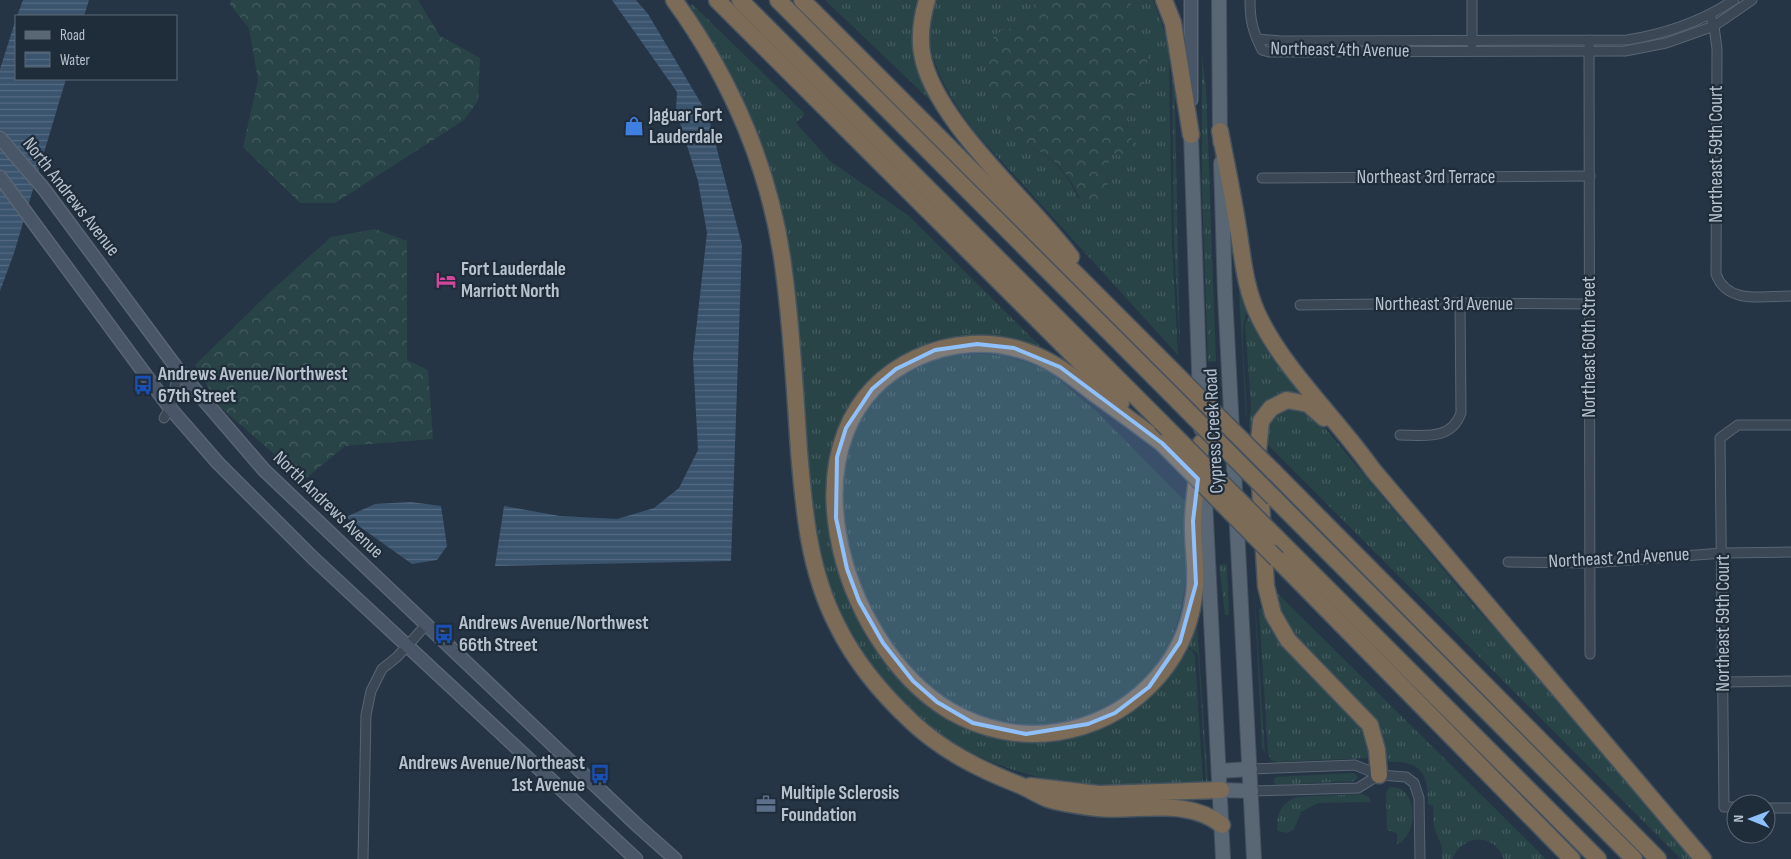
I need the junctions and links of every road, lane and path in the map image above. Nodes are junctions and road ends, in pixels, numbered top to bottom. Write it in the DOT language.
graph roads {
  1 [pos="674,0"];
  2 [pos="717,0"];
  3 [pos="740,0"];
  4 [pos="778,0"];
  5 [pos="802,0"];
  6 [pos="927,0"];
  7 [pos="1164,0"];
  8 [pos="1191,0"];
  9 [pos="1219,0"];
  10 [pos="1250,0"];
  11 [pos="1472,0"];
  12 [pos="1734,0"];
  13 [pos="1752,0"];
  14 [pos="1710,15"];
  15 [pos="1714,26"];
  16 [pos="1257,39"];
  17 [pos="1589,40"];
  18 [pos="1472,41"];
  19 [pos="1472,52"];
  20 [pos="1589,52"];
  21 [pos="1220,131"];
  22 [pos="1191,135"];
  23 [pos="0,138"];
  24 [pos="1590,176"];
  25 [pos="0,177"];
  26 [pos="1262,178"];
  27 [pos="1791,296"];
  28 [pos="1105,303"];
  29 [pos="1460,303"];
  30 [pos="1589,304"];
  31 [pos="1300,305"];
  32 [pos="179,371"];
  33 [pos="167,413"];
  34 [pos="1791,425"];
  35 [pos="1400,435"];
  36 [pos="1162,443"];
  37 [pos="1201,443"];
  38 [pos="1374,470"];
  39 [pos="1791,552"];
  40 [pos="1723,553"];
  41 [pos="1508,562"];
  42 [pos="1590,563"];
  43 [pos="426,625"];
  44 [pos="408,646"];
  45 [pos="1590,654"];
  46 [pos="1723,682"];
  47 [pos="1791,682"];
  48 [pos="1250,769"];
  49 [pos="1220,771"];
  50 [pos="1379,775"];
  51 [pos="1018,784"];
  52 [pos="1221,790"];
  53 [pos="1250,791"];
  54 [pos="1726,807"];
  55 [pos="1776,808"];
  56 [pos="1791,808"];
  57 [pos="1222,825"];
  58 [pos="363,859"];
  59 [pos="636,859"];
  60 [pos="676,859"];
  61 [pos="1223,859"];
  62 [pos="1254,859"];
  63 [pos="1420,859"];
  64 [pos="1572,859"];
  65 [pos="1598,859"];
  66 [pos="1634,859"];
  67 [pos="1658,859"];
  68 [pos="1703,859"];
  1 -- 51 [label="highway"];
  2 -- 36 [label="highway"];
  3 -- 65 [label="highway, bridge"];
  4 -- 66 [label="highway, bridge"];
  5 -- 28 [label="highway"];
  6 -- 28 [label="highway"];
  7 -- 22 [label="highway"];
  8 -- 22 [label="main road, Cypress Creek Road"];
  9 -- 21 [label="main road, Cypress Creek Road"];
  10 -- 16 [label="street"];
  11 -- 18 [label="street"];
  12 -- 14 [label="street, Northeast 4th Avenue"];
  13 -- 15 [label="street, Northeast 4th Avenue"];
  14 -- 15 [label="street, Northeast 59th Court"];
  14 -- 17 [label="street, Northeast 4th Avenue"];
  15 -- 20 [label="street, Northeast 4th Avenue"];
  15 -- 27 [label="street, Northeast 59th Court"];
  16 -- 18 [label="street, Northeast 4th Avenue"];
  16 -- 19 [label="street, Northeast 4th Avenue"];
  17 -- 18 [label="street, Northeast 4th Avenue"];
  17 -- 20 [label="street, Northeast 60th Street"];
  18 -- 19 [label="street"];
  19 -- 20 [label="street, Northeast 4th Avenue"];
  20 -- 24 [label="street, Northeast 60th Street"];
  21 -- 38 [label="highway"];
  21 -- 48 [label="main road, Cypress Creek Road"];
  22 -- 37 [label="main road, Cypress Creek Road"];
  23 -- 32 [label="main road, North Andrews Avenue"];
  24 -- 26 [label="street, Northeast 3rd Terrace"];
  24 -- 30 [label="street, Northeast 60th Street"];
  25 -- 33 [label="main road"];
  28 -- 67 [label="highway, bridge"];
  29 -- 30 [label="street, Northeast 3rd Avenue"];
  29 -- 31 [label="street, Northeast 3rd Avenue"];
  29 -- 35 [label="street"];
  30 -- 42 [label="street, Northeast 60th Street"];
  32 -- 33 [label="street"];
  32 -- 43 [label="main road, North Andrews Avenue"];
  33 -- 44 [label="main road"];
  34 -- 40 [label="street, Northeast 59th Court"];
  36 -- 37 [label="highway"];
  36 -- 64 [label="highway, bridge"];
  37 -- 49 [label="main road, Cypress Creek Road"];
  38 -- 50 [label="highway"];
  38 -- 68 [label="highway"];
  39 -- 40 [label="street, Northeast 2nd Avenue"];
  40 -- 42 [label="street, Northeast 2nd Avenue"];
  40 -- 46 [label="street, Northeast 59th Court"];
  41 -- 42 [label="street, Northeast 2nd Avenue"];
  42 -- 45 [label="street, Northeast 60th Street"];
  43 -- 44 [label="street"];
  43 -- 60 [label="main road, North Andrews Avenue"];
  44 -- 58 [label="street"];
  44 -- 59 [label="main road"];
  46 -- 47 [label="street"];
  46 -- 54 [label="street, Northeast 59th Court"];
  48 -- 49 [label="main road"];
  48 -- 50 [label="street"];
  48 -- 53 [label="main road, Cypress Creek Road"];
  49 -- 52 [label="main road, Cypress Creek Road"];
  50 -- 53 [label="street"];
  50 -- 63 [label="street"];
  51 -- 52 [label="highway"];
  51 -- 57 [label="highway"];
  52 -- 53 [label="main road"];
  52 -- 57 [label="main road, Cypress Creek Road"];
  53 -- 62 [label="main road, Cypress Creek Road"];
  55 -- 56 [label="street"];
  57 -- 61 [label="main road, Cypress Creek Road"];
}
